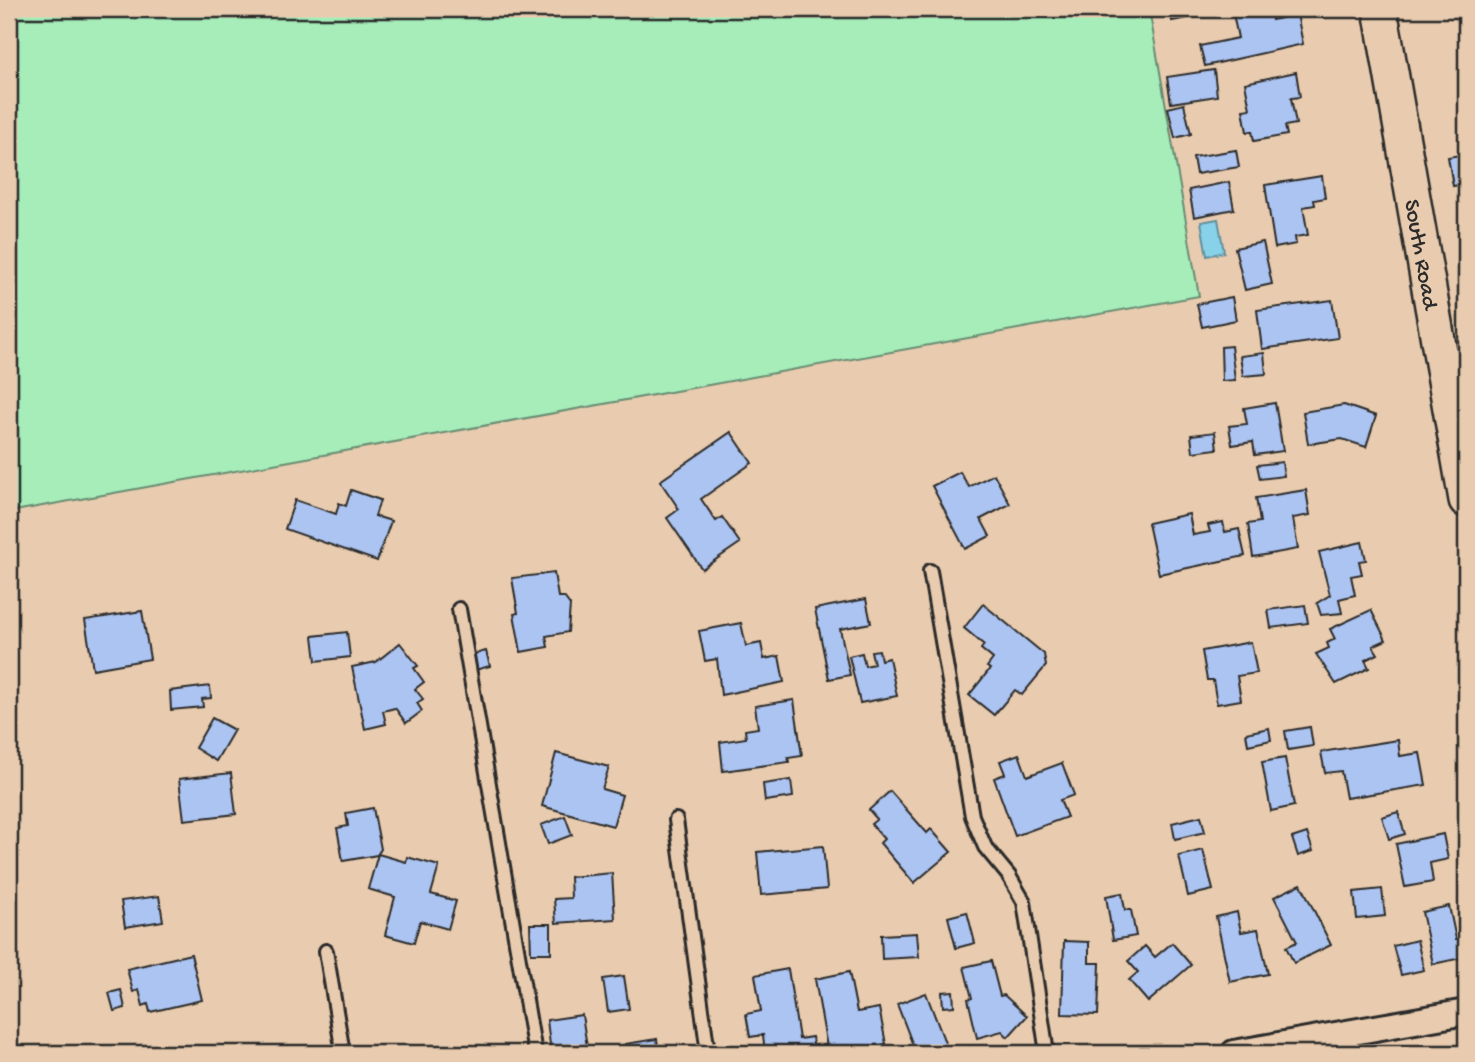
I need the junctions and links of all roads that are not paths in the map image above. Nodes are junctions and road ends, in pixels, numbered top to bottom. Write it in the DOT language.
graph roads {
  1 [pos="1380,9"];
  2 [pos="1466,500"];
  3 [pos="930,571"];
  4 [pos="459,609"];
  5 [pos="676,820"];
  6 [pos="326,951"];
  7 [pos="1466,1013"];
  8 [pos="1284,1049"];
  9 [pos="344,1053"];
  10 [pos="535,1053"];
  11 [pos="708,1053"];
  12 [pos="1047,1053"];
  13 [pos="1234,1053"];
  1 -- 2 [label="street, South Road"];
  3 -- 12 [label="lane"];
  4 -- 10 [label="lane"];
  5 -- 11 [label="lane"];
  6 -- 9 [label="lane"];
  7 -- 8 [label="street"];
  8 -- 13 [label="street"];
}
